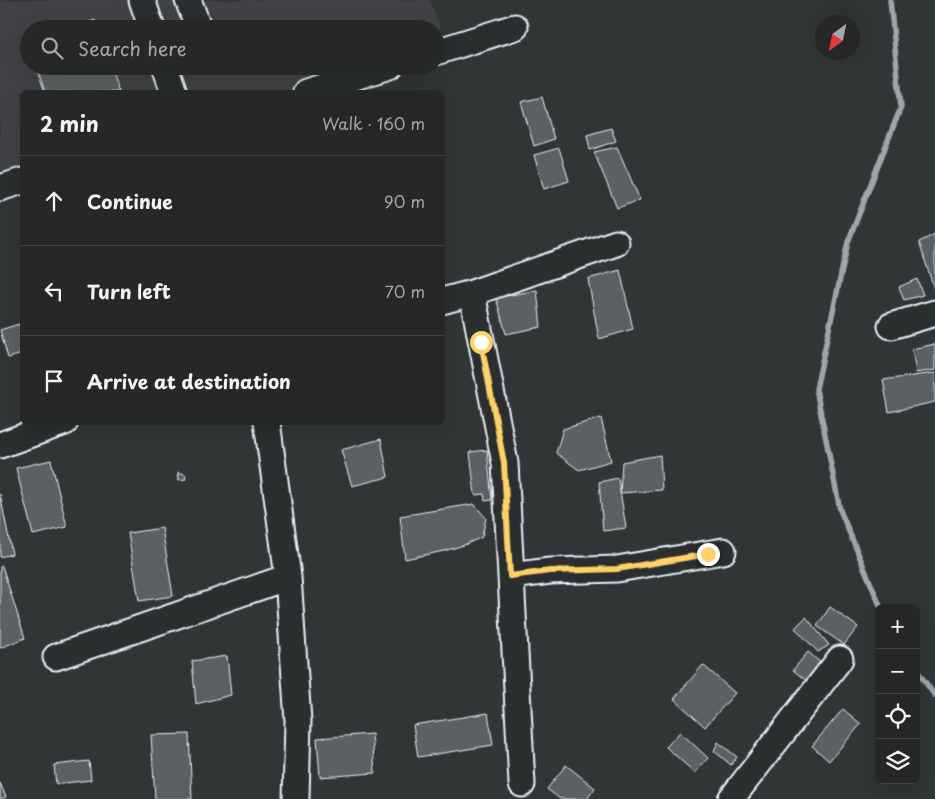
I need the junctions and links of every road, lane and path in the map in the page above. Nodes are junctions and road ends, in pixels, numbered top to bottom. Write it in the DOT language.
graph roads {
  1 [pos="142,0"];
  2 [pos="188,0"];
  3 [pos="149,20"];
  4 [pos="196,20"];
  5 [pos="515,27"];
  6 [pos="445,49"];
  7 [pos="168,75"];
  8 [pos="361,75"];
  9 [pos="173,90"];
  10 [pos="312,90"];
  11 [pos="20,182"];
  12 [pos="0,188"];
  13 [pos="616,242"];
  14 [pos="472,293"];
  15 [pos="445,300"];
  16 [pos="935,313"];
  17 [pos="890,326"];
  18 [pos="57,425"];
  19 [pos="266,425"];
  20 [pos="0,445"];
  21 [pos="723,551"];
  22 [pos="510,576"];
  23 [pos="288,577"];
  24 [pos="56,657"];
  25 [pos="840,659"];
  26 [pos="522,784"];
  27 [pos="296,799"];
  28 [pos="731,799"];
  1 -- 3 [label="street"];
  2 -- 4 [label="street"];
  5 -- 6 [label="street"];
  7 -- 9 [label="street"];
  8 -- 10 [label="street"];
  11 -- 12 [label="street"];
  13 -- 14 [label="street"];
  14 -- 15 [label="street"];
  14 -- 22 [label="street"];
  16 -- 17 [label="street"];
  18 -- 20 [label="street"];
  19 -- 23 [label="street"];
  21 -- 22 [label="street"];
  22 -- 26 [label="street"];
  23 -- 24 [label="street"];
  23 -- 27 [label="street"];
  25 -- 28 [label="street"];
}
